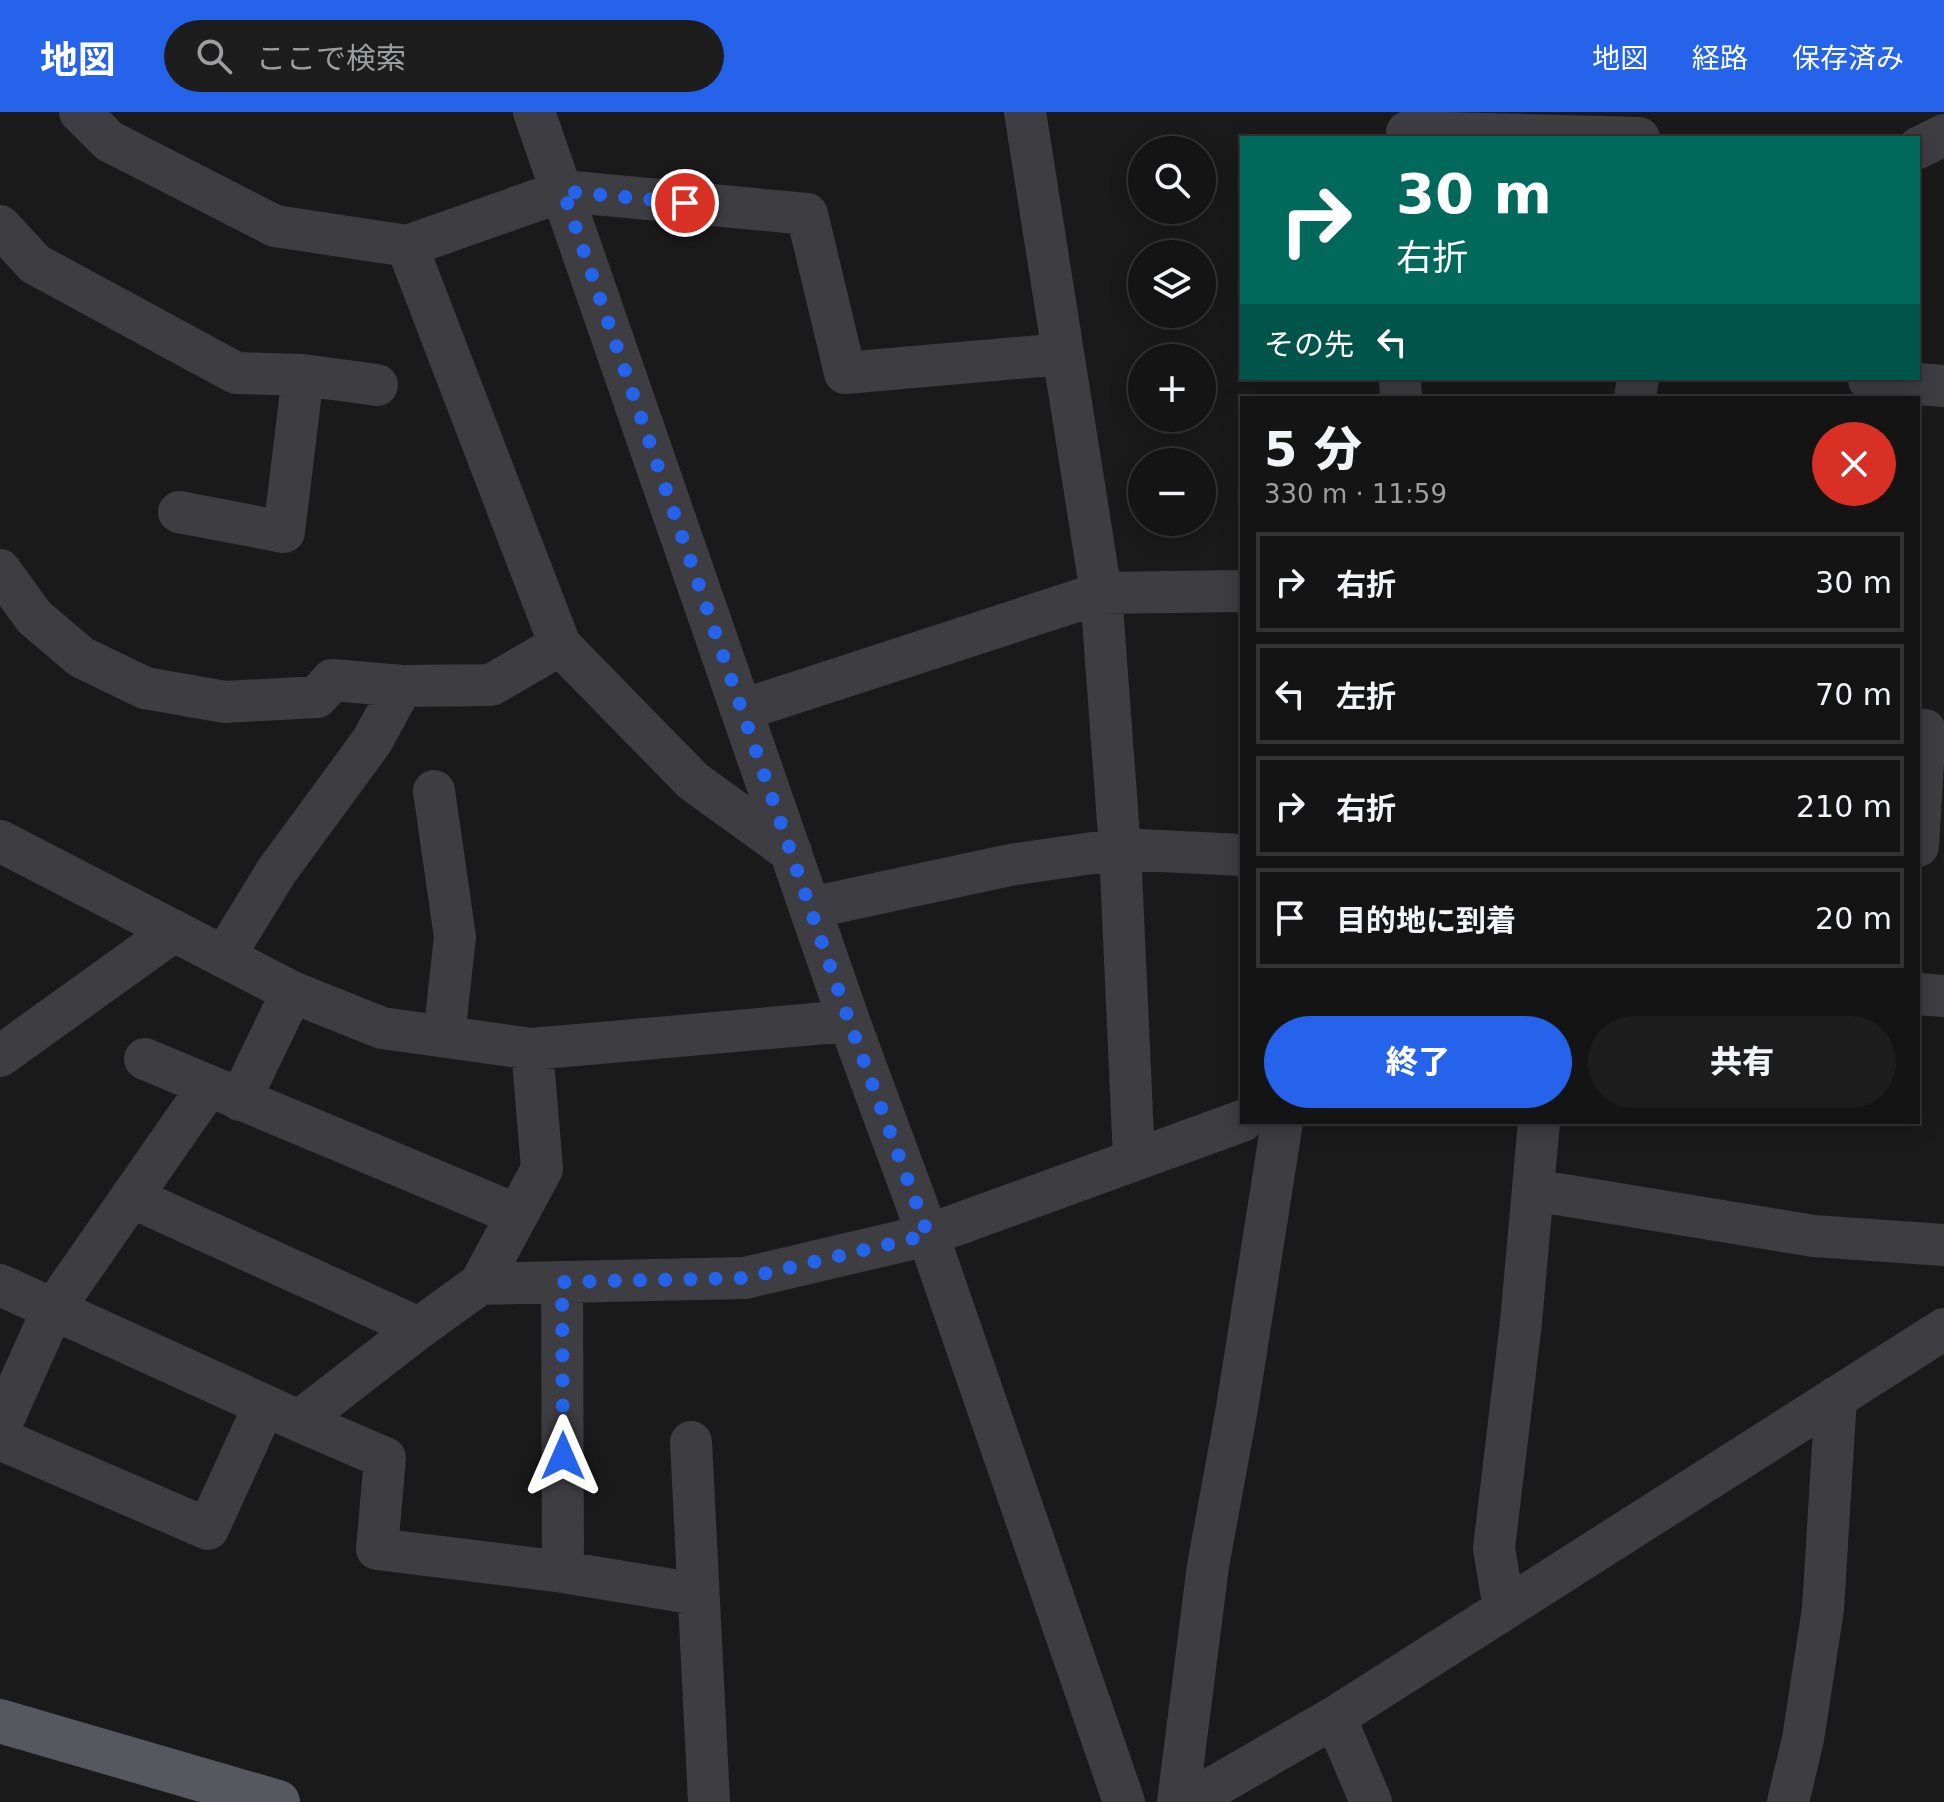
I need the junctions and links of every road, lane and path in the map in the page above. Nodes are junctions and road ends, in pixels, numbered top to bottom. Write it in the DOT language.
graph roads {
  1 [pos="80,112"];
  2 [pos="534,112"];
  3 [pos="1025,112"];
  4 [pos="1408,127"];
  5 [pos="1944,135"];
  6 [pos="1597,136"];
  7 [pos="1920,147"];
  8 [pos="563,191"];
  9 [pos="0,226"];
  10 [pos="407,246"];
  11 [pos="1063,354"];
  12 [pos="303,375"];
  13 [pos="1869,380"];
  14 [pos="377,385"];
  15 [pos="1944,386"];
  16 [pos="179,512"];
  17 [pos="4,590"];
  18 [pos="1240,591"];
  19 [pos="1101,593"];
  20 [pos="560,645"];
  21 [pos="402,686"];
  22 [pos="742,710"];
  23 [pos="1925,730"];
  24 [pos="434,791"];
  25 [pos="1920,813"];
  26 [pos="0,841"];
  27 [pos="1120,849"];
  28 [pos="791,852"];
  29 [pos="1240,855"];
  30 [pos="810,908"];
  31 [pos="174,931"];
  32 [pos="224,957"];
  33 [pos="292,992"];
  34 [pos="1920,994"];
  35 [pos="1944,996"];
  36 [pos="849,1021"];
  37 [pos="444,1036"];
  38 [pos="532,1049"];
  39 [pos="0,1056"];
  40 [pos="145,1059"];
  41 [pos="224,1094"];
  42 [pos="1240,1122"];
  43 [pos="1282,1124"];
  44 [pos="1539,1124"];
  45 [pos="1134,1159"];
  46 [pos="1533,1190"];
  47 [pos="131,1197"];
  48 [pos="517,1215"];
  49 [pos="928,1235"];
  50 [pos="1944,1245"];
  51 [pos="562,1282"];
  52 [pos="480,1284"];
  53 [pos="0,1285"];
  54 [pos="52,1311"];
  55 [pos="419,1328"];
  56 [pos="1944,1329"];
  57 [pos="1836,1397"];
  58 [pos="282,1414"];
  59 [pos="0,1427"];
  60 [pos="0,1439"];
  61 [pos="691,1442"];
  62 [pos="563,1572"];
  63 [pos="697,1594"];
  64 [pos="1504,1609"];
  65 [pos="1335,1717"];
  66 [pos="0,1721"];
  67 [pos="278,1802"];
  68 [pos="709,1802"];
  69 [pos="1124,1802"];
  70 [pos="1178,1802"];
  71 [pos="1188,1802"];
  72 [pos="1371,1802"];
  73 [pos="1788,1802"];
  1 -- 10 [label="street"];
  2 -- 8 [label="street"];
  3 -- 11 [label="street"];
  4 -- 6 [label="street"];
  5 -- 7 [label="street"];
  8 -- 10 [label="street"];
  8 -- 11 [label="street"];
  8 -- 22 [label="street"];
  9 -- 12 [label="street"];
  10 -- 20 [label="street"];
  11 -- 19 [label="street"];
  12 -- 14 [label="street"];
  12 -- 16 [label="street"];
  13 -- 15 [label="street"];
  17 -- 21 [label="street"];
  18 -- 19 [label="street"];
  19 -- 22 [label="street"];
  19 -- 27 [label="street"];
  20 -- 21 [label="street"];
  20 -- 28 [label="street"];
  21 -- 32 [label="street"];
  22 -- 28 [label="street"];
  23 -- 25 [label="street"];
  24 -- 37 [label="street"];
  26 -- 31 [label="street"];
  27 -- 29 [label="street"];
  27 -- 30 [label="street"];
  27 -- 45 [label="street"];
  28 -- 30 [label="street"];
  30 -- 36 [label="street"];
  31 -- 32 [label="street"];
  31 -- 39 [label="street"];
  32 -- 33 [label="street"];
  33 -- 37 [label="street"];
  33 -- 41 [label="street"];
  34 -- 35 [label="street"];
  36 -- 38 [label="street"];
  36 -- 49 [label="street"];
  37 -- 38 [label="street"];
  38 -- 48 [label="street"];
  40 -- 41 [label="street"];
  41 -- 47 [label="street"];
  41 -- 48 [label="street"];
  42 -- 45 [label="street"];
  43 -- 70 [label="street"];
  44 -- 46 [label="street"];
  45 -- 49 [label="street"];
  46 -- 50 [label="street"];
  46 -- 64 [label="street"];
  47 -- 54 [label="street"];
  47 -- 55 [label="street"];
  48 -- 52 [label="street"];
  49 -- 51 [label="street"];
  49 -- 69 [label="street"];
  51 -- 52 [label="street"];
  51 -- 62 [label="street"];
  52 -- 55 [label="street"];
  53 -- 54 [label="street"];
  54 -- 58 [label="street"];
  54 -- 59 [label="street"];
  55 -- 58 [label="street"];
  56 -- 57 [label="street"];
  57 -- 64 [label="street"];
  57 -- 73 [label="street"];
  58 -- 60 [label="street"];
  58 -- 62 [label="street"];
  61 -- 63 [label="street"];
  62 -- 63 [label="street"];
  63 -- 68 [label="street"];
  64 -- 65 [label="street"];
  65 -- 71 [label="street"];
  65 -- 72 [label="street"];
  66 -- 67 [label="main road"];
}
